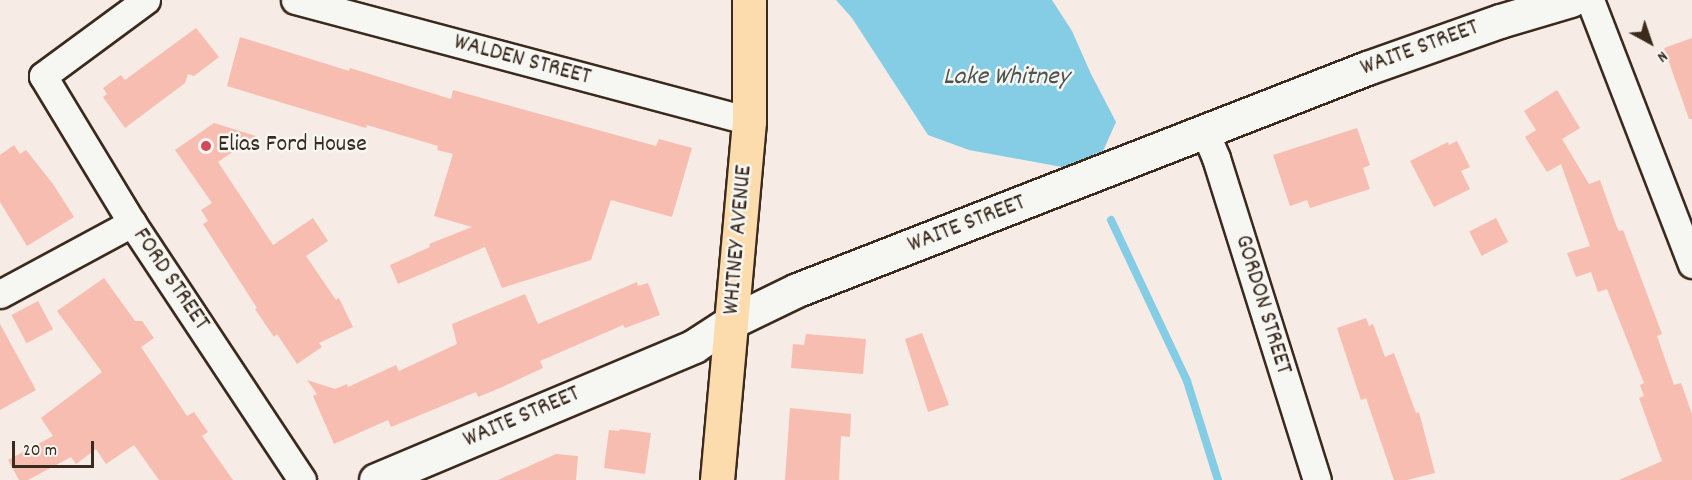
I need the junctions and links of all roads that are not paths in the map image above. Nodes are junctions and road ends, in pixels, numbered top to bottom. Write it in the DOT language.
graph roads {
  1 [pos="146,0"];
  2 [pos="295,0"];
  3 [pos="749,0"];
  4 [pos="1571,0"];
  5 [pos="1590,0"];
  6 [pos="749,121"];
  7 [pos="1205,132"];
  8 [pos="132,223"];
  9 [pos="1692,264"];
  10 [pos="0,294"];
  11 [pos="732,322"];
  12 [pos="302,480"];
  13 [pos="376,480"];
  14 [pos="717,480"];
  15 [pos="1317,480"];
  1 -- 8 [label="street, FORD STREET"];
  2 -- 6 [label="street, WALDEN STREET"];
  3 -- 6 [label="main road, WHITNEY AVENUE"];
  4 -- 7 [label="street, WAITE STREET"];
  5 -- 9 [label="street"];
  6 -- 11 [label="main road, WHITNEY AVENUE"];
  7 -- 11 [label="street, WAITE STREET"];
  7 -- 15 [label="street, GORDON STREET"];
  8 -- 10 [label="street"];
  8 -- 12 [label="street, FORD STREET"];
  11 -- 13 [label="street, WAITE STREET"];
  11 -- 14 [label="main road, WHITNEY AVENUE"];
}
